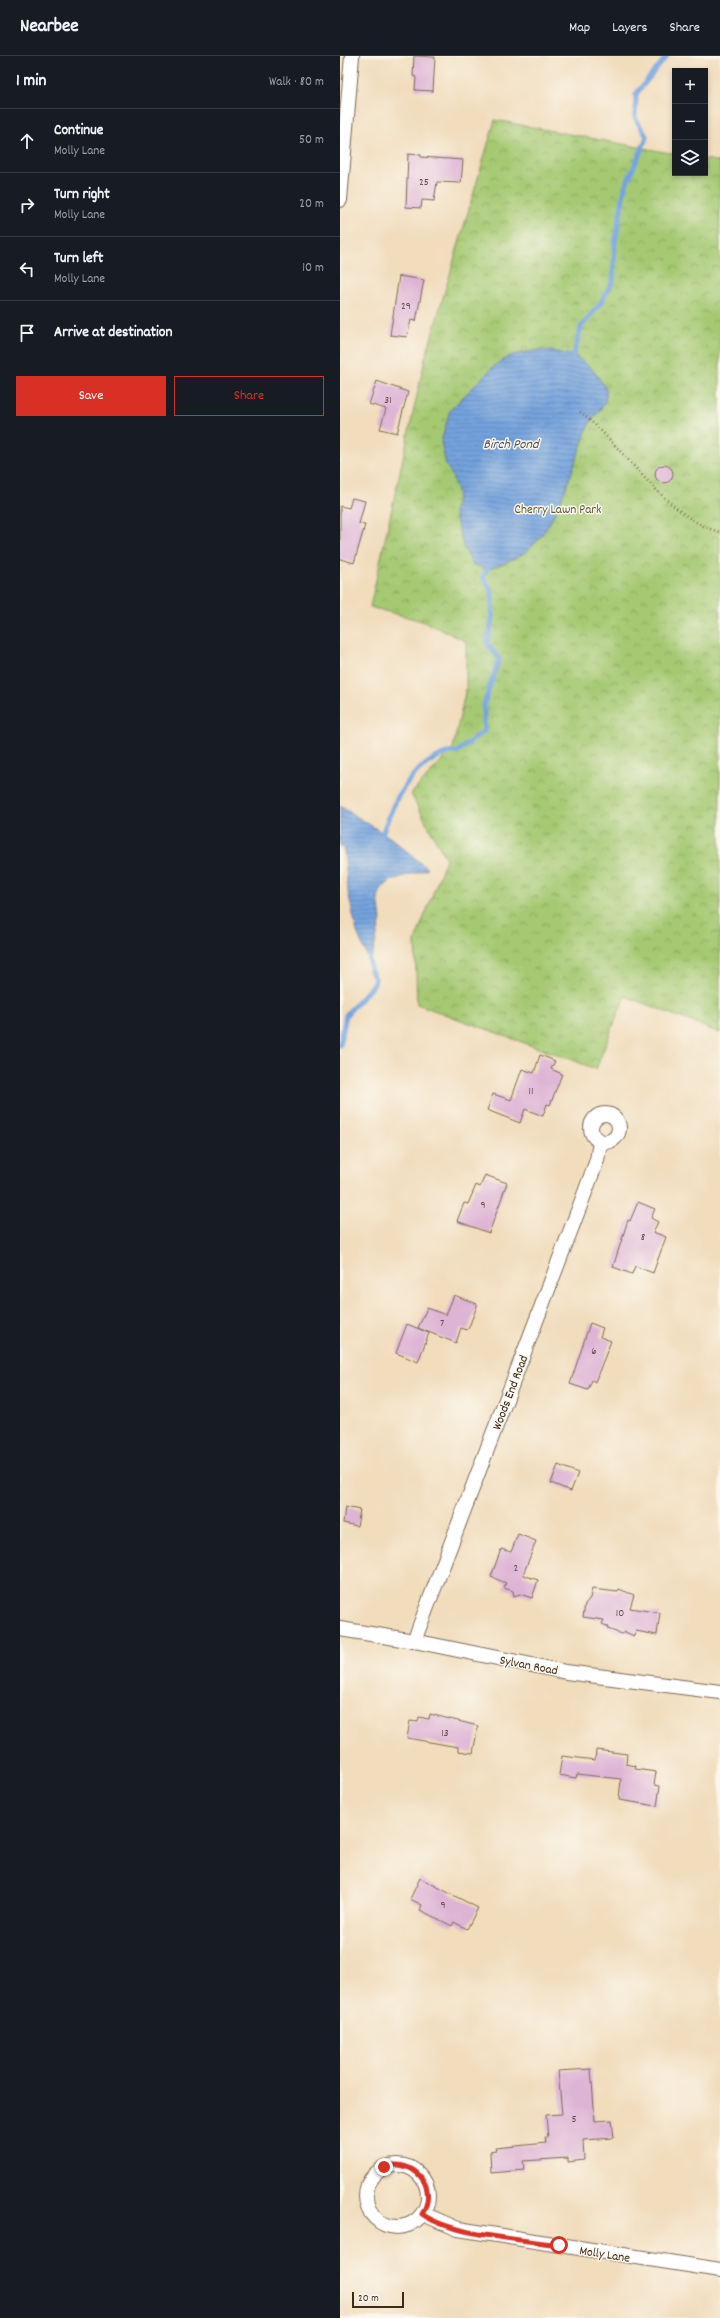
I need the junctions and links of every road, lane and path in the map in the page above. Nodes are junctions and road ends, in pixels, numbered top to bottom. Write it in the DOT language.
graph roads {
  1 [pos="352,56"];
  2 [pos="340,200"];
  3 [pos="580,412"];
  4 [pos="720,532"];
  5 [pos="600,1142"];
  6 [pos="340,1629"];
  7 [pos="414,1641"];
  8 [pos="720,1692"];
  9 [pos="422,2214"];
  10 [pos="720,2270"];
  1 -- 2 [label="street"];
  3 -- 4 [label="path"];
  5 -- 7 [label="street, Woods End Road"];
  6 -- 7 [label="street, Sylvan Road"];
  7 -- 8 [label="street, Sylvan Road"];
  9 -- 9 [label="street"];
  9 -- 10 [label="street, Molly Lane"];
}
